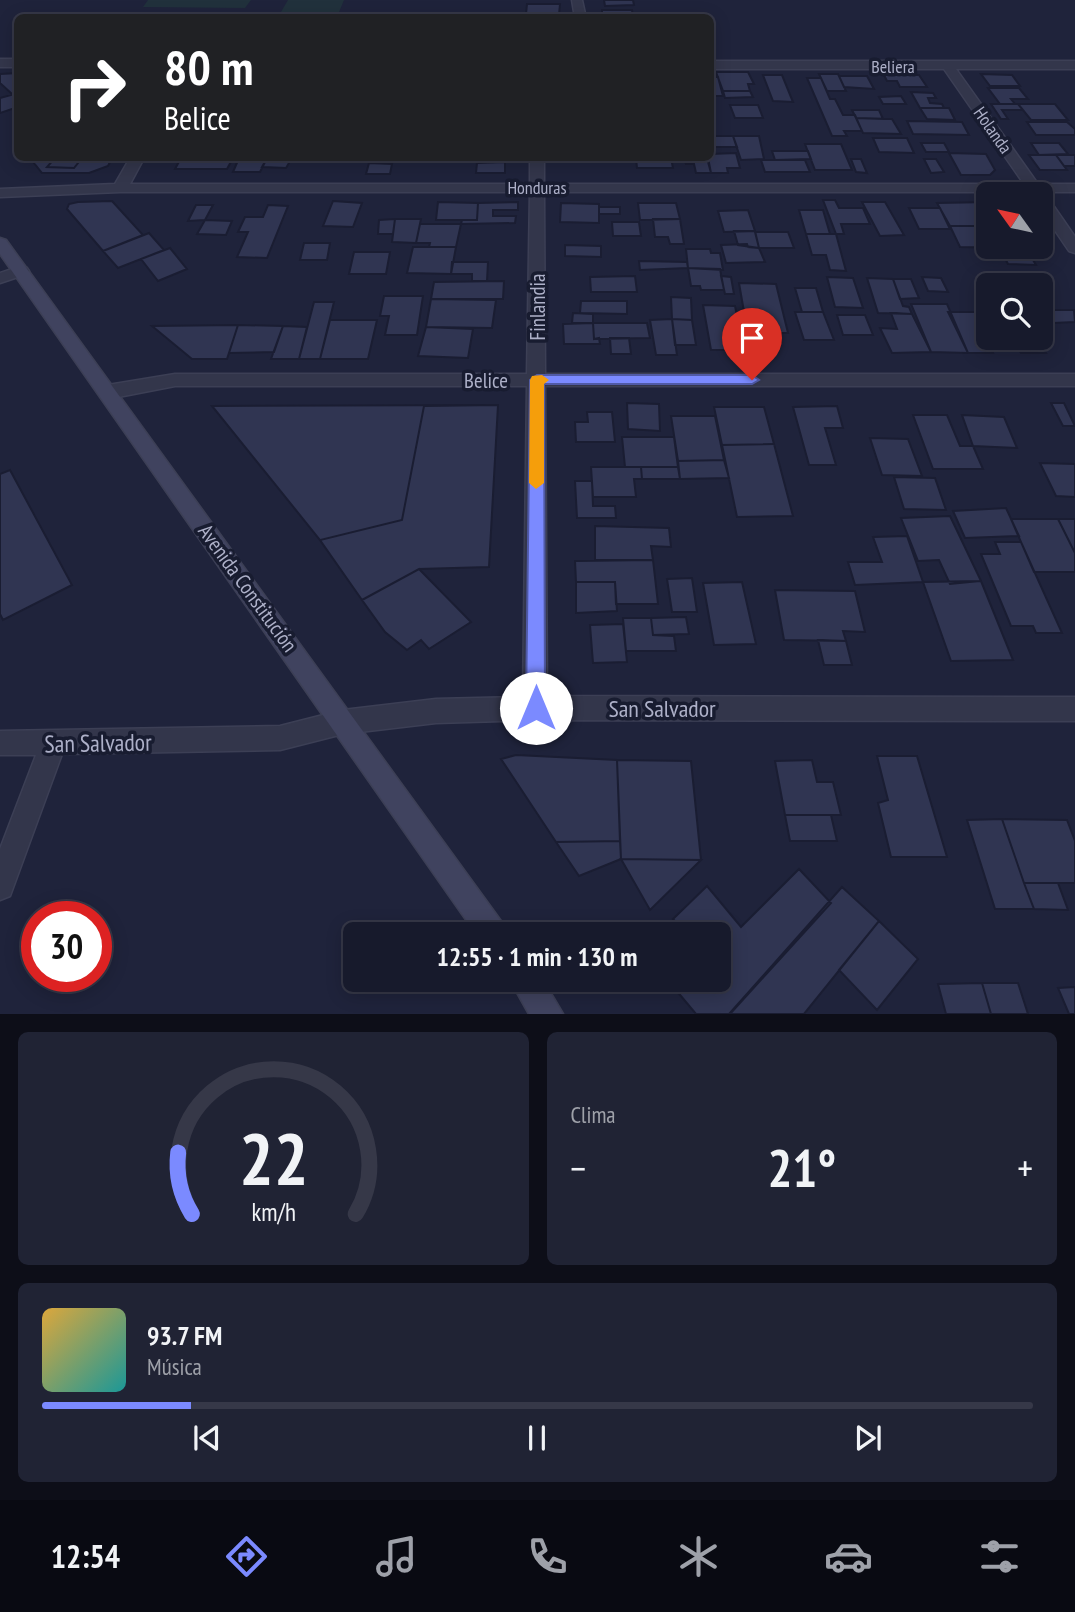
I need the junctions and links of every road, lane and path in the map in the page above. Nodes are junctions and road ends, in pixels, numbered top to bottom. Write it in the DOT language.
graph roads {
  1 [pos="714,65"];
  2 [pos="1075,65"];
  3 [pos="948,66"];
  4 [pos="136,161"];
  5 [pos="537,161"];
  6 [pos="1030,182"];
  7 [pos="537,187"];
  8 [pos="120,188"];
  9 [pos="1075,188"];
  10 [pos="1054,191"];
  11 [pos="0,193"];
  12 [pos="976,193"];
  13 [pos="1054,217"];
  14 [pos="0,243"];
  15 [pos="1075,248"];
  16 [pos="21,271"];
  17 [pos="0,278"];
  18 [pos="537,380"];
  19 [pos="1075,380"];
  20 [pos="107,392"];
  21 [pos="536,708"];
  22 [pos="1075,709"];
  23 [pos="343,722"];
  24 [pos="0,743"];
  25 [pos="53,744"];
  26 [pos="0,886"];
  27 [pos="485,922"];
  28 [pos="533,992"];
  29 [pos="548,1013"];
  1 -- 3 [label="street, Beliera"];
  2 -- 3 [label="street, Beliera"];
  3 -- 6 [label="street, Holanda"];
  4 -- 8 [label="street"];
  5 -- 7 [label="street, Finlandia"];
  7 -- 8 [label="street, Honduras"];
  7 -- 12 [label="street, Honduras"];
  7 -- 18 [label="street, Finlandia"];
  8 -- 11 [label="street, Honduras"];
  9 -- 10 [label="street, Honduras"];
  13 -- 15 [label="street, Holanda"];
  14 -- 16 [label="main road, Avenida Constitución"];
  16 -- 17 [label="street"];
  16 -- 20 [label="main road, Avenida Constitución"];
  18 -- 19 [label="street, Belice"];
  18 -- 20 [label="street, Belice"];
  18 -- 21 [label="street, Finlandia"];
  20 -- 23 [label="main road, Avenida Constitución"];
  21 -- 22 [label="street, San Salvador"];
  21 -- 23 [label="street, San Salvador"];
  23 -- 25 [label="street, San Salvador"];
  23 -- 27 [label="main road, Avenida Constitución"];
  24 -- 25 [label="street, San Salvador"];
  25 -- 26 [label="street"];
  28 -- 29 [label="main road"];
}
